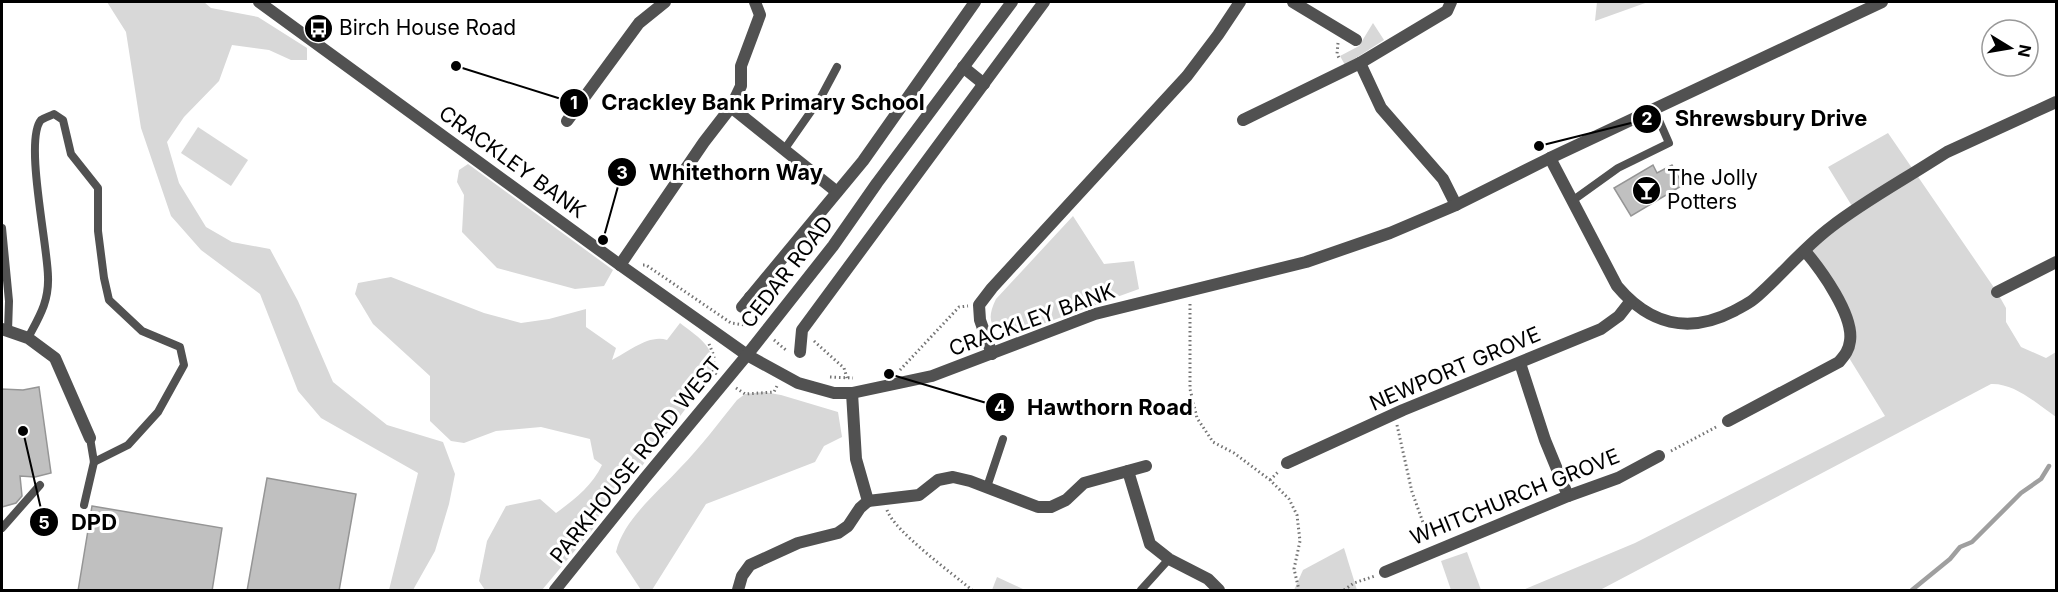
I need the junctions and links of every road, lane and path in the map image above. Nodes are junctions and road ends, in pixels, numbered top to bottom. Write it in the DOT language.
graph roads {
  1 [pos="259,2"];
  2 [pos="665,2"];
  3 [pos="755,2"];
  4 [pos="975,2"];
  5 [pos="1012,2"];
  6 [pos="1044,2"];
  7 [pos="1240,2"];
  8 [pos="1293,2"];
  9 [pos="1451,2"];
  10 [pos="1882,2"];
  11 [pos="1341,36"];
  12 [pos="1356,40"];
  13 [pos="1360,63"];
  14 [pos="963,67"];
  15 [pos="837,68"];
  16 [pos="1345,70"];
  17 [pos="984,84"];
  18 [pos="2056,102"];
  19 [pos="731,107"];
  20 [pos="1654,109"];
  21 [pos="1243,120"];
  22 [pos="567,121"];
  23 [pos="784,150"];
  24 [pos="1550,158"];
  25 [pos="837,192"];
  26 [pos="1572,201"];
  27 [pos="1456,205"];
  28 [pos="2,228"];
  29 [pos="1805,250"];
  30 [pos="2056,262"];
  31 [pos="620,265"];
  32 [pos="1190,290"];
  33 [pos="1997,292"];
  34 [pos="1630,302"];
  35 [pos="762,306"];
  36 [pos="5,330"];
  37 [pos="802,330"];
  38 [pos="28,338"];
  39 [pos="800,352"];
  40 [pos="992,354"];
  41 [pos="747,355"];
  42 [pos="1520,363"];
  43 [pos="852,393"];
  44 [pos="1395,414"];
  45 [pos="1728,421"];
  46 [pos="90,438"];
  47 [pos="1003,439"];
  48 [pos="1659,456"];
  49 [pos="94,462"];
  50 [pos="1287,463"];
  51 [pos="1146,466"];
  52 [pos="1128,471"];
  53 [pos="40,485"];
  54 [pos="987,487"];
  55 [pos="1568,496"];
  56 [pos="885,499"];
  57 [pos="868,501"];
  58 [pos="84,505"];
  59 [pos="2,528"];
  60 [pos="1434,552"];
  61 [pos="1169,559"];
  62 [pos="1385,572"];
  63 [pos="555,591"];
  64 [pos="738,591"];
  65 [pos="972,591"];
  66 [pos="1141,591"];
  67 [pos="1219,591"];
  68 [pos="1299,591"];
  69 [pos="1344,591"];
  1 -- 31 [label="street, CRACKLEY BANK"];
  2 -- 22 [label="street"];
  3 -- 19 [label="street"];
  4 -- 25 [label="street, CEDAR ROAD"];
  5 -- 14 [label="street, CEDAR ROAD"];
  6 -- 17 [label="street"];
  7 -- 40 [label="street"];
  8 -- 11 [label="street"];
  9 -- 13 [label="street"];
  10 -- 20 [label="street, CRACKLEY BANK"];
  11 -- 12 [label="street"];
  11 -- 16 [label="path"];
  13 -- 16 [label="street"];
  13 -- 27 [label="street"];
  14 -- 17 [label="street"];
  14 -- 41 [label="street, CEDAR ROAD"];
  15 -- 23 [label="lane"];
  16 -- 21 [label="street"];
  17 -- 37 [label="street"];
  18 -- 29 [label="street"];
  19 -- 23 [label="street"];
  19 -- 31 [label="street"];
  20 -- 24 [label="street, CRACKLEY BANK"];
  20 -- 26 [label="lane"];
  23 -- 25 [label="street"];
  24 -- 26 [label="street"];
  24 -- 27 [label="street, CRACKLEY BANK"];
  25 -- 35 [label="street, CEDAR ROAD"];
  26 -- 34 [label="street"];
  27 -- 32 [label="street, CRACKLEY BANK"];
  28 -- 36 [label="lane"];
  29 -- 34 [label="street"];
  29 -- 45 [label="street"];
  30 -- 33 [label="street"];
  31 -- 41 [label="street, CRACKLEY BANK"];
  32 -- 40 [label="street, CRACKLEY BANK"];
  32 -- 68 [label="path"];
  34 -- 42 [label="street, NEWPORT GROVE"];
  36 -- 38 [label="street"];
  37 -- 39 [label="street"];
  37 -- 43 [label="path"];
  38 -- 46 [label="street"];
  38 -- 49 [label="lane"];
  40 -- 43 [label="street, CRACKLEY BANK"];
  41 -- 43 [label="street, CRACKLEY BANK"];
  41 -- 63 [label="street, PARKHOUSE ROAD WEST"];
  42 -- 44 [label="street, NEWPORT GROVE"];
  42 -- 55 [label="street"];
  43 -- 57 [label="street"];
  44 -- 50 [label="street, NEWPORT GROVE"];
  44 -- 60 [label="path"];
  45 -- 48 [label="path"];
  46 -- 49 [label="lane"];
  47 -- 54 [label="lane"];
  48 -- 55 [label="street, WHITCHURCH GROVE"];
  49 -- 58 [label="lane"];
  51 -- 52 [label="street"];
  52 -- 54 [label="street"];
  52 -- 61 [label="street"];
  53 -- 59 [label="lane"];
  54 -- 56 [label="street"];
  55 -- 60 [label="street, WHITCHURCH GROVE"];
  56 -- 57 [label="street"];
  56 -- 65 [label="path"];
  57 -- 64 [label="street"];
  60 -- 62 [label="street, WHITCHURCH GROVE"];
  61 -- 66 [label="lane"];
  61 -- 67 [label="street"];
  62 -- 69 [label="path"];
}
